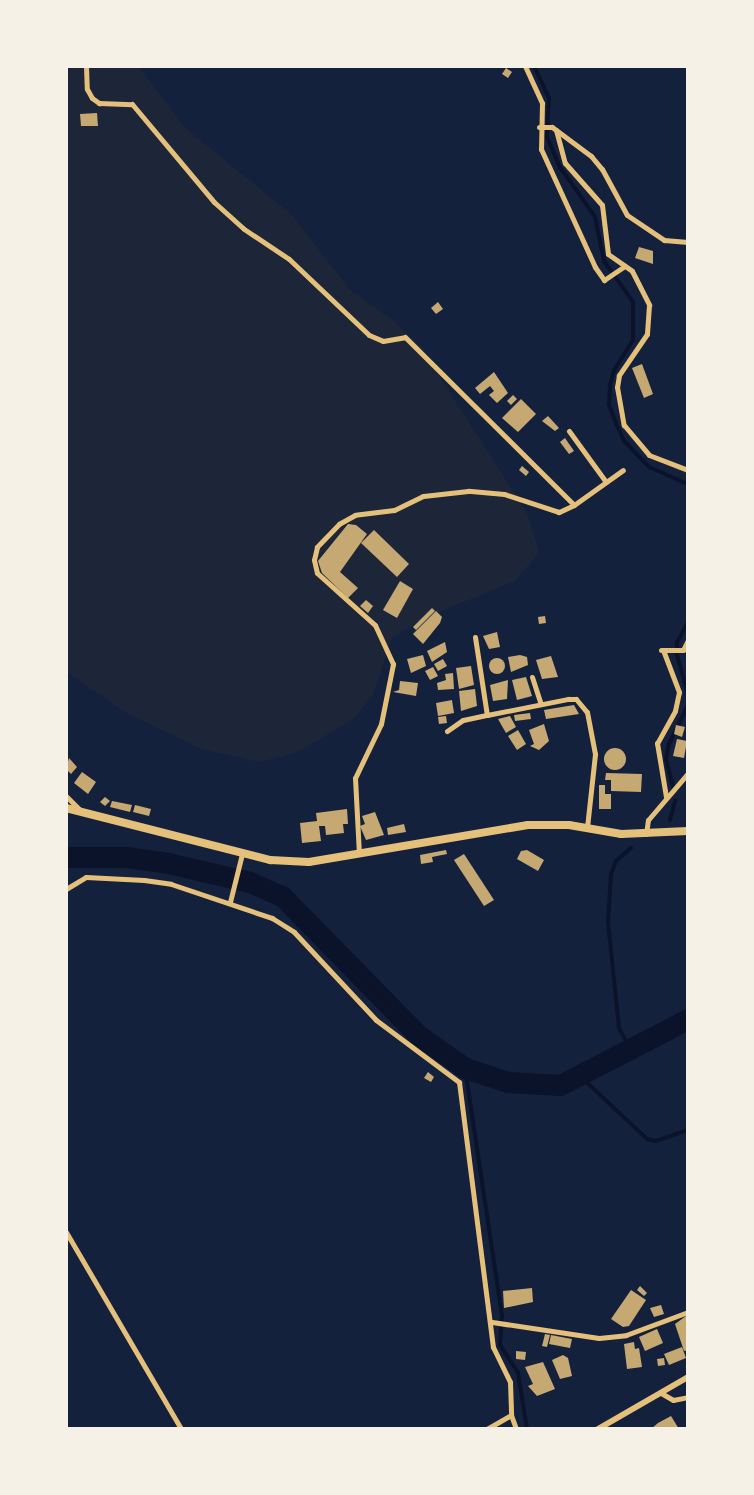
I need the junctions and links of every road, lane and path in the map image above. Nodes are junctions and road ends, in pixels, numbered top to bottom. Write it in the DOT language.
graph roads {
  1 [pos="86,66"];
  2 [pos="525,66"];
  3 [pos="539,127"];
  4 [pos="554,128"];
  5 [pos="688,242"];
  6 [pos="623,268"];
  7 [pos="569,431"];
  8 [pos="623,470"];
  9 [pos="688,470"];
  10 [pos="606,482"];
  11 [pos="574,505"];
  12 [pos="475,637"];
  13 [pos="688,640"];
  14 [pos="532,677"];
  15 [pos="541,704"];
  16 [pos="487,715"];
  17 [pos="447,732"];
  18 [pos="688,773"];
  19 [pos="66,796"];
  20 [pos="666,797"];
  21 [pos="66,808"];
  22 [pos="82,812"];
  23 [pos="586,828"];
  24 [pos="688,831"];
  25 [pos="646,834"];
  26 [pos="242,854"];
  27 [pos="359,854"];
  28 [pos="66,889"];
  29 [pos="230,902"];
  30 [pos="66,1232"];
  31 [pos="688,1312"];
  32 [pos="492,1322"];
  33 [pos="688,1377"];
  34 [pos="661,1393"];
  35 [pos="688,1397"];
  36 [pos="510,1415"];
  37 [pos="181,1429"];
  38 [pos="487,1429"];
  39 [pos="516,1429"];
  40 [pos="598,1429"];
  1 -- 11 [label="street"];
  2 -- 3 [label="street"];
  3 -- 4 [label="street"];
  3 -- 6 [label="street"];
  4 -- 5 [label="street"];
  4 -- 6 [label="street"];
  6 -- 9 [label="street"];
  7 -- 10 [label="street"];
  8 -- 10 [label="street"];
  10 -- 11 [label="street"];
  11 -- 27 [label="street"];
  12 -- 16 [label="street"];
  13 -- 20 [label="street"];
  14 -- 15 [label="street"];
  15 -- 16 [label="street"];
  15 -- 23 [label="street"];
  16 -- 17 [label="street"];
  18 -- 20 [label="street"];
  19 -- 22 [label="street"];
  20 -- 25 [label="street"];
  21 -- 22 [label="main road"];
  22 -- 26 [label="main road"];
  23 -- 25 [label="main road"];
  23 -- 27 [label="main road"];
  24 -- 25 [label="main road"];
  26 -- 27 [label="main road"];
  26 -- 29 [label="street"];
  28 -- 29 [label="street"];
  29 -- 32 [label="street"];
  30 -- 37 [label="street"];
  31 -- 32 [label="street"];
  32 -- 36 [label="street"];
  33 -- 34 [label="street"];
  34 -- 35 [label="street"];
  34 -- 40 [label="street"];
  36 -- 38 [label="street"];
  36 -- 39 [label="street"];
}
